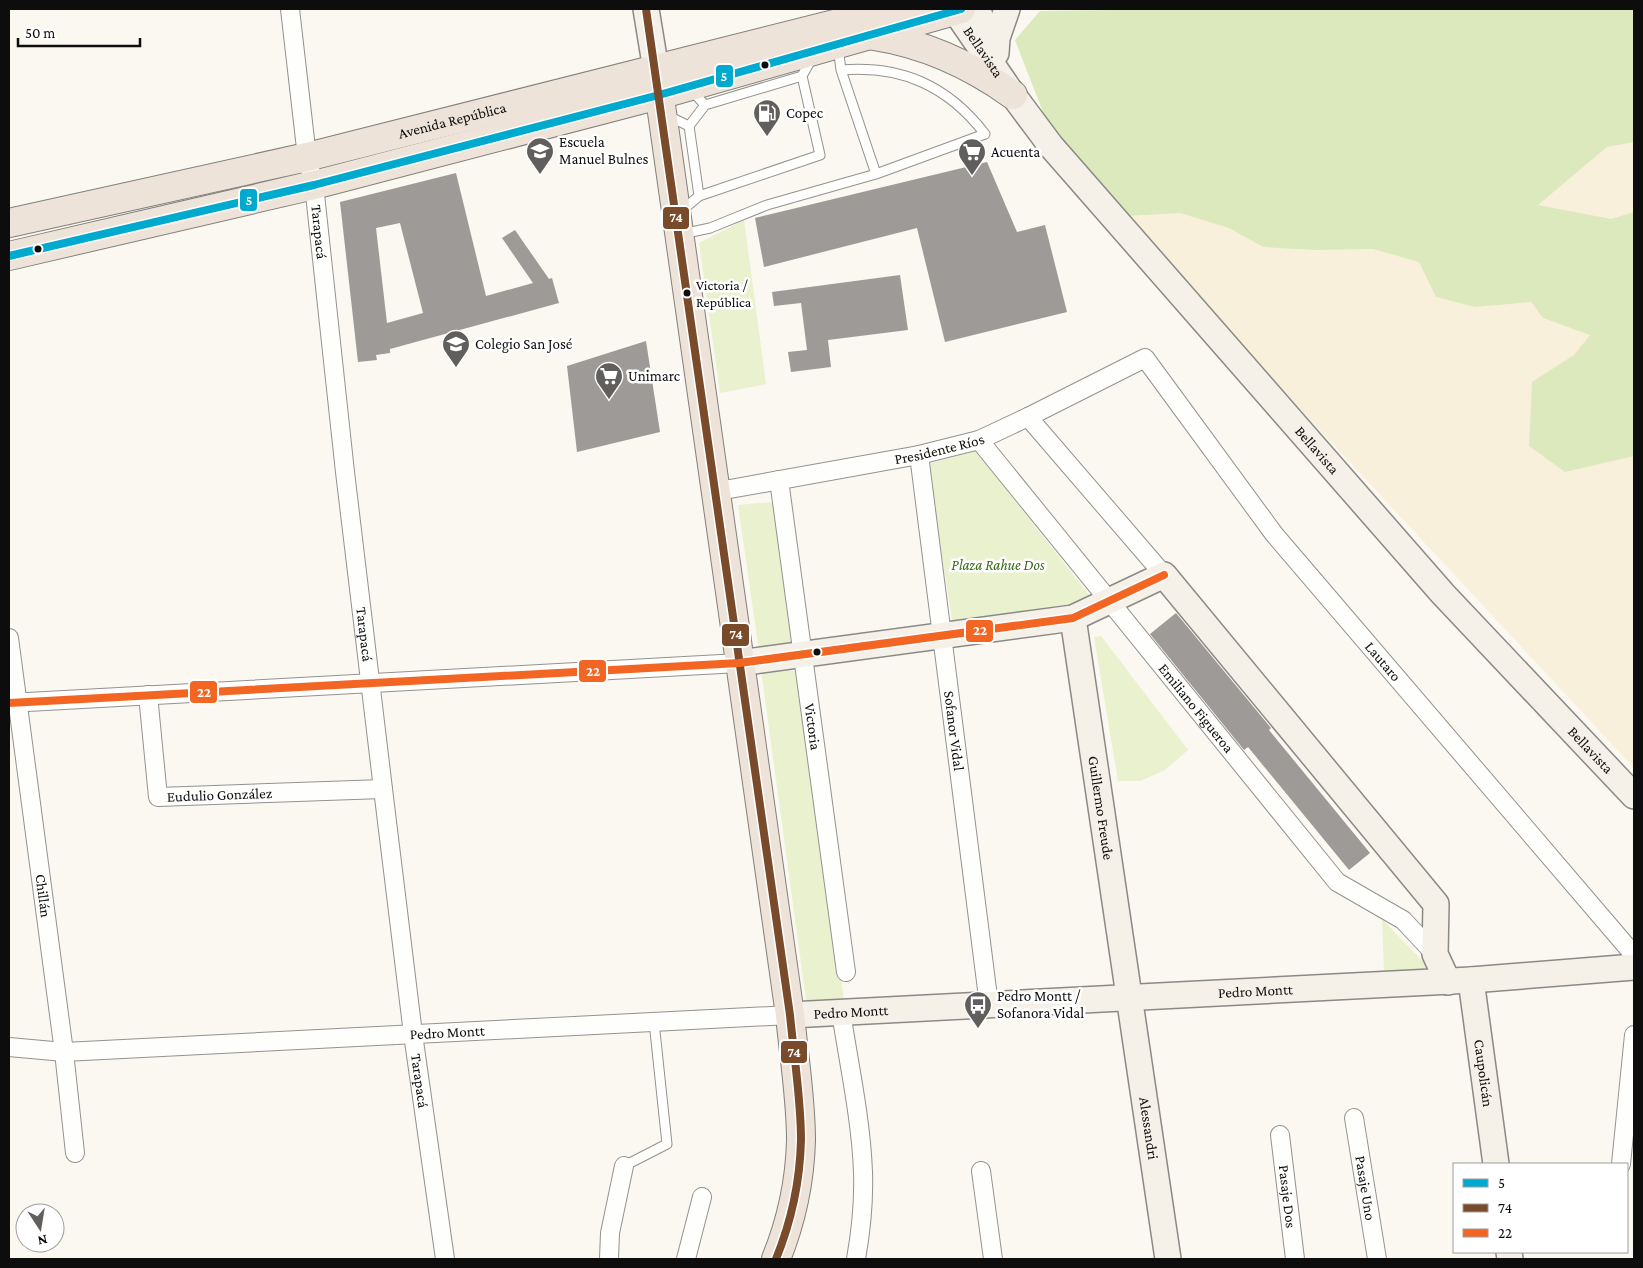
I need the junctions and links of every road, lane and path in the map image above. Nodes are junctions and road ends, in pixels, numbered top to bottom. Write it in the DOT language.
graph roads {
  1 [pos="290,9"];
  2 [pos="646,9"];
  3 [pos="894,9"];
  4 [pos="962,9"];
  5 [pos="1007,9"];
  6 [pos="870,35"];
  7 [pos="996,53"];
  8 [pos="831,55"];
  9 [pos="802,76"];
  10 [pos="659,92"];
  11 [pos="1013,95"];
  12 [pos="697,96"];
  13 [pos="689,126"];
  14 [pos="307,157"];
  15 [pos="876,174"];
  16 [pos="314,186"];
  17 [pos="699,196"];
  18 [pos="9,223"];
  19 [pos="678,225"];
  20 [pos="9,256"];
  21 [pos="1145,358"];
  22 [pos="1028,417"];
  23 [pos="978,440"];
  24 [pos="919,455"];
  25 [pos="779,480"];
  26 [pos="715,489"];
  27 [pos="1164,575"];
  28 [pos="1110,602"];
  29 [pos="1072,618"];
  30 [pos="942,636"];
  31 [pos="9,638"];
  32 [pos="804,654"];
  33 [pos="739,663"];
  34 [pos="371,683"];
  35 [pos="148,695"];
  36 [pos="13,702"];
  37 [pos="383,789"];
  38 [pos="1634,796"];
  39 [pos="1435,954"];
  40 [pos="1634,956"];
  41 [pos="1634,967"];
  42 [pos="846,972"];
  43 [pos="1460,981"];
  44 [pos="1131,998"];
  45 [pos="989,1005"];
  46 [pos="841,1012"];
  47 [pos="790,1015"];
  48 [pos="654,1022"];
  49 [pos="413,1034"];
  50 [pos="1634,1035"];
  51 [pos="9,1048"];
  52 [pos="64,1052"];
  53 [pos="1354,1118"];
  54 [pos="1280,1135"];
  55 [pos="75,1153"];
  56 [pos="1496,1163"];
  57 [pos="1621,1163"];
  58 [pos="624,1166"];
  59 [pos="981,1171"];
  60 [pos="702,1197"];
  61 [pos="445,1259"];
  62 [pos="609,1259"];
  63 [pos="686,1259"];
  64 [pos="776,1259"];
  65 [pos="856,1259"];
  66 [pos="993,1259"];
  67 [pos="1168,1259"];
  68 [pos="1295,1259"];
  69 [pos="1377,1259"];
  1 -- 14 [label="street, Tarapacá"];
  2 -- 10 [label="street"];
  3 -- 10 [label="main road, Avenida República"];
  4 -- 6 [label="main road, Avenida República"];
  4 -- 7 [label="street, Bellavista"];
  4 -- 11 [label="street, Bellavista"];
  5 -- 7 [label="street"];
  6 -- 8 [label="main road, Avenida República"];
  6 -- 11 [label="main road"];
  7 -- 11 [label="street, Bellavista"];
  8 -- 9 [label="lane"];
  8 -- 12 [label="main road, Avenida República"];
  8 -- 15 [label="lane"];
  8 -- 15 [label="lane"];
  9 -- 12 [label="lane"];
  9 -- 17 [label="lane"];
  10 -- 12 [label="main road, Avenida República"];
  10 -- 13 [label="lane"];
  10 -- 14 [label="main road, Avenida República"];
  10 -- 16 [label="main road, Avenida República"];
  10 -- 19 [label="main road"];
  11 -- 38 [label="street, Bellavista"];
  12 -- 13 [label="lane"];
  13 -- 17 [label="lane"];
  14 -- 16 [label="street, Tarapacá"];
  14 -- 18 [label="main road, Avenida República"];
  15 -- 19 [label="lane"];
  16 -- 20 [label="main road, Avenida República"];
  16 -- 34 [label="street, Tarapacá"];
  17 -- 19 [label="lane"];
  19 -- 26 [label="main road"];
  21 -- 22 [label="street, Presidente Ríos"];
  21 -- 40 [label="street, Lautaro"];
  22 -- 23 [label="street, Presidente Ríos"];
  22 -- 27 [label="street, Emiliano Figueroa"];
  23 -- 24 [label="street, Presidente Ríos"];
  23 -- 28 [label="street, Emiliano Figueroa"];
  24 -- 25 [label="street, Presidente Ríos"];
  24 -- 30 [label="street, Sofanor Vidal"];
  25 -- 26 [label="street, Presidente Ríos"];
  25 -- 32 [label="street, Victoria"];
  26 -- 33 [label="main road"];
  27 -- 28 [label="street"];
  27 -- 39 [label="street, Emiliano Figueroa"];
  28 -- 29 [label="street"];
  28 -- 39 [label="street, Emiliano Figueroa"];
  29 -- 30 [label="street"];
  29 -- 44 [label="street, Guillermo Freude"];
  30 -- 32 [label="street"];
  30 -- 45 [label="street, Sofanor Vidal"];
  31 -- 36 [label="street, Chillán"];
  32 -- 33 [label="street"];
  32 -- 42 [label="street, Victoria"];
  33 -- 34 [label="street"];
  33 -- 47 [label="main road"];
  34 -- 35 [label="street"];
  34 -- 37 [label="street, Tarapacá"];
  35 -- 36 [label="street"];
  35 -- 37 [label="street, Eudulio González"];
  36 -- 52 [label="street, Chillán"];
  37 -- 49 [label="street, Tarapacá"];
  39 -- 43 [label="street, Emiliano Figueroa"];
  41 -- 43 [label="street, Pedro Montt"];
  43 -- 44 [label="street, Pedro Montt"];
  43 -- 56 [label="street, Caupolicán"];
  44 -- 45 [label="street, Pedro Montt"];
  44 -- 67 [label="street, Alessandri"];
  45 -- 46 [label="street, Pedro Montt"];
  46 -- 47 [label="street, Pedro Montt"];
  46 -- 65 [label="street"];
  47 -- 48 [label="street, Pedro Montt"];
  47 -- 64 [label="main road"];
  48 -- 49 [label="street, Pedro Montt"];
  48 -- 58 [label="lane"];
  49 -- 52 [label="street, Pedro Montt"];
  49 -- 61 [label="street, Tarapacá"];
  50 -- 57 [label="street"];
  51 -- 52 [label="street, Pedro Montt"];
  52 -- 55 [label="street, Chillán"];
  53 -- 69 [label="street, Pasaje Uno"];
  54 -- 68 [label="street, Pasaje Dos"];
  58 -- 62 [label="street"];
  59 -- 66 [label="street"];
  60 -- 63 [label="street"];
}
